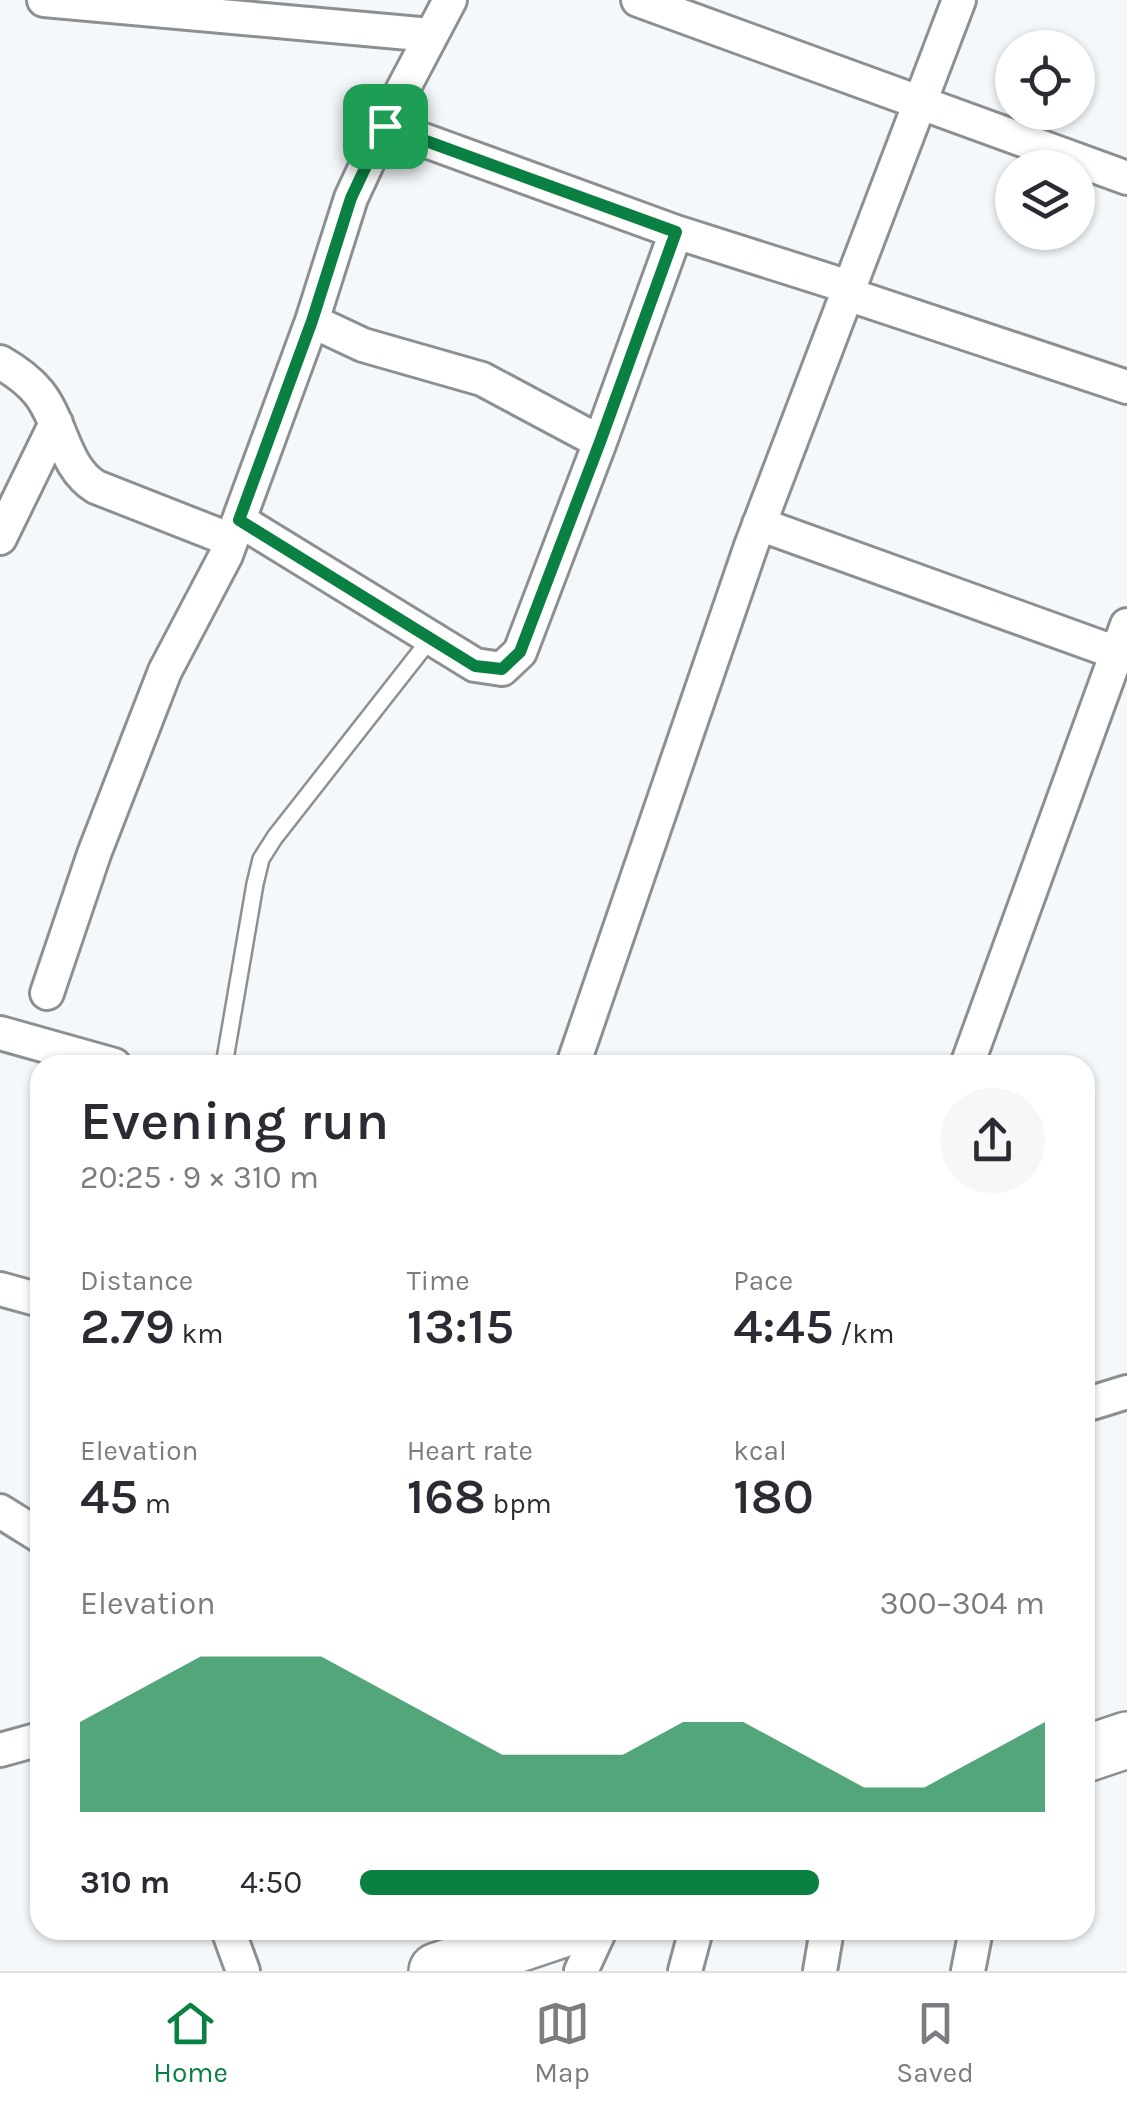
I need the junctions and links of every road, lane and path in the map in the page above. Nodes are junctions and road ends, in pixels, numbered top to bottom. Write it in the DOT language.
graph roads {
  1 [pos="44,0"];
  2 [pos="450,0"];
  3 [pos="638,0"];
  4 [pos="958,0"];
  5 [pos="432,35"];
  6 [pos="919,104"];
  7 [pos="385,126"];
  8 [pos="1127,178"];
  9 [pos="676,232"];
  10 [pos="848,290"];
  11 [pos="312,321"];
  12 [pos="0,362"];
  13 [pos="1127,387"];
  14 [pos="56,423"];
  15 [pos="600,442"];
  16 [pos="760,524"];
  17 [pos="235,530"];
  18 [pos="0,538"];
  19 [pos="431,638"];
  20 [pos="1122,639"];
  21 [pos="48,993"];
  22 [pos="0,1033"];
  23 [pos="78,1055"];
  24 [pos="226,1055"];
  25 [pos="576,1055"];
  26 [pos="972,1055"];
  27 [pos="0,1289"];
  28 [pos="30,1297"];
  29 [pos="1127,1392"];
  30 [pos="1095,1401"];
  31 [pos="0,1511"];
  32 [pos="30,1530"];
  33 [pos="1127,1740"];
  34 [pos="30,1742"];
  35 [pos="0,1750"];
  36 [pos="1095,1751"];
  37 [pos="232,1940"];
  38 [pos="530,1940"];
  39 [pos="595,1940"];
  40 [pos="693,1940"];
  41 [pos="825,1940"];
  42 [pos="974,1940"];
  43 [pos="243,1971"];
  44 [pos="437,1971"];
  45 [pos="581,1971"];
  46 [pos="685,1971"];
  47 [pos="820,1971"];
  48 [pos="968,1971"];
  1 -- 5 [label="street"];
  2 -- 5 [label="street"];
  3 -- 6 [label="street"];
  4 -- 6 [label="street"];
  5 -- 7 [label="street"];
  6 -- 8 [label="street"];
  6 -- 10 [label="street"];
  7 -- 9 [label="street"];
  7 -- 11 [label="street"];
  9 -- 10 [label="street"];
  9 -- 15 [label="street"];
  10 -- 13 [label="street"];
  10 -- 16 [label="street"];
  11 -- 15 [label="street"];
  11 -- 17 [label="street"];
  12 -- 14 [label="street"];
  14 -- 17 [label="street"];
  14 -- 18 [label="street"];
  15 -- 19 [label="street"];
  16 -- 20 [label="street"];
  16 -- 25 [label="street"];
  17 -- 19 [label="street"];
  17 -- 21 [label="street"];
  19 -- 24 [label="lane"];
  20 -- 26 [label="street"];
  22 -- 23 [label="street"];
  27 -- 28 [label="street"];
  29 -- 30 [label="street"];
  31 -- 32 [label="street"];
  33 -- 36 [label="highway"];
  34 -- 35 [label="street"];
  37 -- 43 [label="street"];
  38 -- 44 [label="highway"];
  39 -- 45 [label="street"];
  40 -- 46 [label="street"];
  41 -- 47 [label="street"];
  42 -- 48 [label="street"];
}
